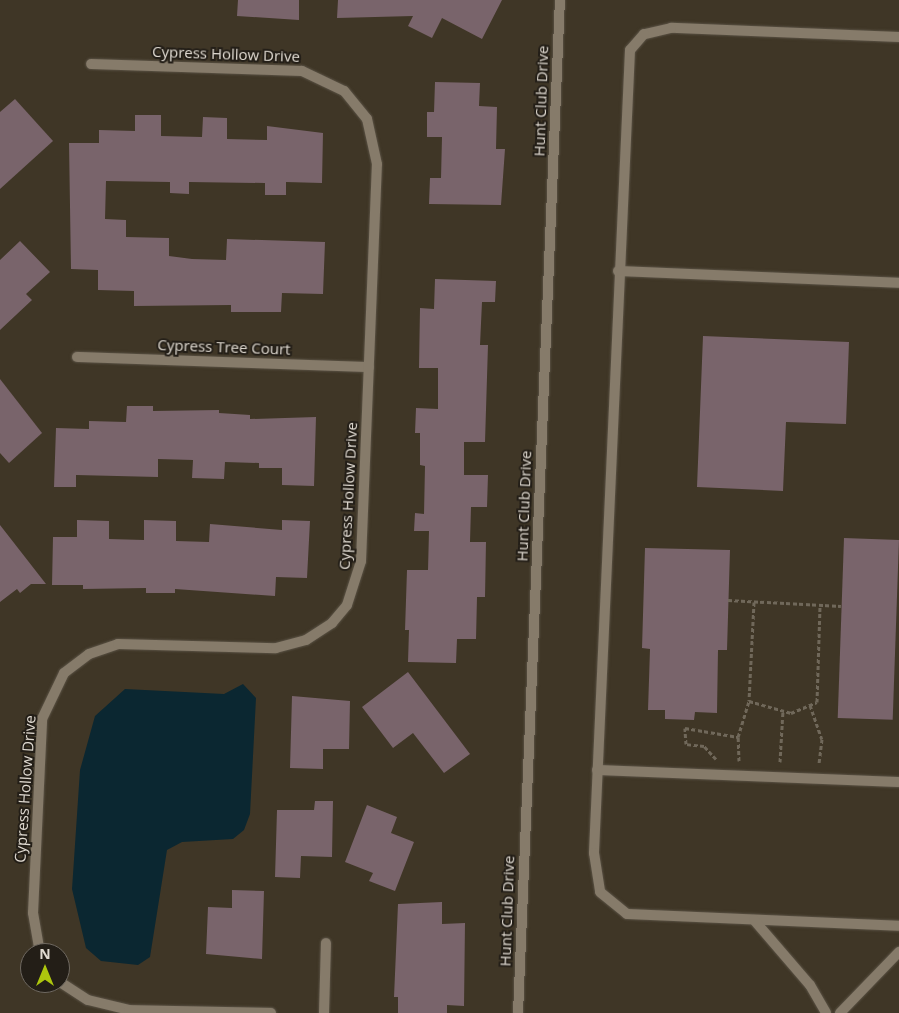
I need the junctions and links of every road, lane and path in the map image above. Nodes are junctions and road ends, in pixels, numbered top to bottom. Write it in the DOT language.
graph roads {
  1 [pos="560,0"];
  2 [pos="899,37"];
  3 [pos="91,64"];
  4 [pos="618,271"];
  5 [pos="899,283"];
  6 [pos="77,357"];
  7 [pos="369,367"];
  8 [pos="728,600"];
  9 [pos="754,602"];
  10 [pos="820,605"];
  11 [pos="841,606"];
  12 [pos="749,701"];
  13 [pos="810,705"];
  14 [pos="783,710"];
  15 [pos="738,737"];
  16 [pos="724,761"];
  17 [pos="732,762"];
  18 [pos="739,762"];
  19 [pos="747,762"];
  20 [pos="772,763"];
  21 [pos="780,764"];
  22 [pos="790,764"];
  23 [pos="809,764"];
  24 [pos="598,770"];
  25 [pos="899,782"];
  26 [pos="754,920"];
  27 [pos="899,926"];
  28 [pos="38,943"];
  29 [pos="326,943"];
  30 [pos="899,952"];
  31 [pos="70,988"];
  32 [pos="128,1012"];
  33 [pos="151,1012"];
  34 [pos="271,1013"];
  35 [pos="324,1013"];
  36 [pos="518,1013"];
  37 [pos="826,1013"];
  38 [pos="840,1013"];
  1 -- 36 [label="street, Hunt Club Drive"];
  2 -- 4 [label="street"];
  3 -- 7 [label="street, Cypress Hollow Drive"];
  4 -- 5 [label="street"];
  4 -- 24 [label="street"];
  6 -- 7 [label="street, Cypress Tree Court"];
  7 -- 28 [label="street, Cypress Hollow Drive"];
  8 -- 9 [label="path"];
  9 -- 10 [label="path"];
  9 -- 12 [label="path"];
  10 -- 11 [label="path"];
  10 -- 13 [label="path"];
  12 -- 14 [label="path"];
  12 -- 15 [label="path"];
  13 -- 14 [label="path"];
  13 -- 23 [label="path"];
  14 -- 21 [label="path"];
  15 -- 16 [label="path"];
  15 -- 18 [label="path"];
  17 -- 18 [label="path"];
  18 -- 19 [label="path"];
  20 -- 21 [label="path"];
  21 -- 22 [label="path"];
  24 -- 25 [label="street"];
  24 -- 26 [label="street"];
  26 -- 27 [label="street"];
  26 -- 37 [label="street"];
  29 -- 35 [label="street"];
  30 -- 38 [label="street"];
  31 -- 32 [label="street"];
  32 -- 33 [label="street"];
  33 -- 34 [label="street"];
}
